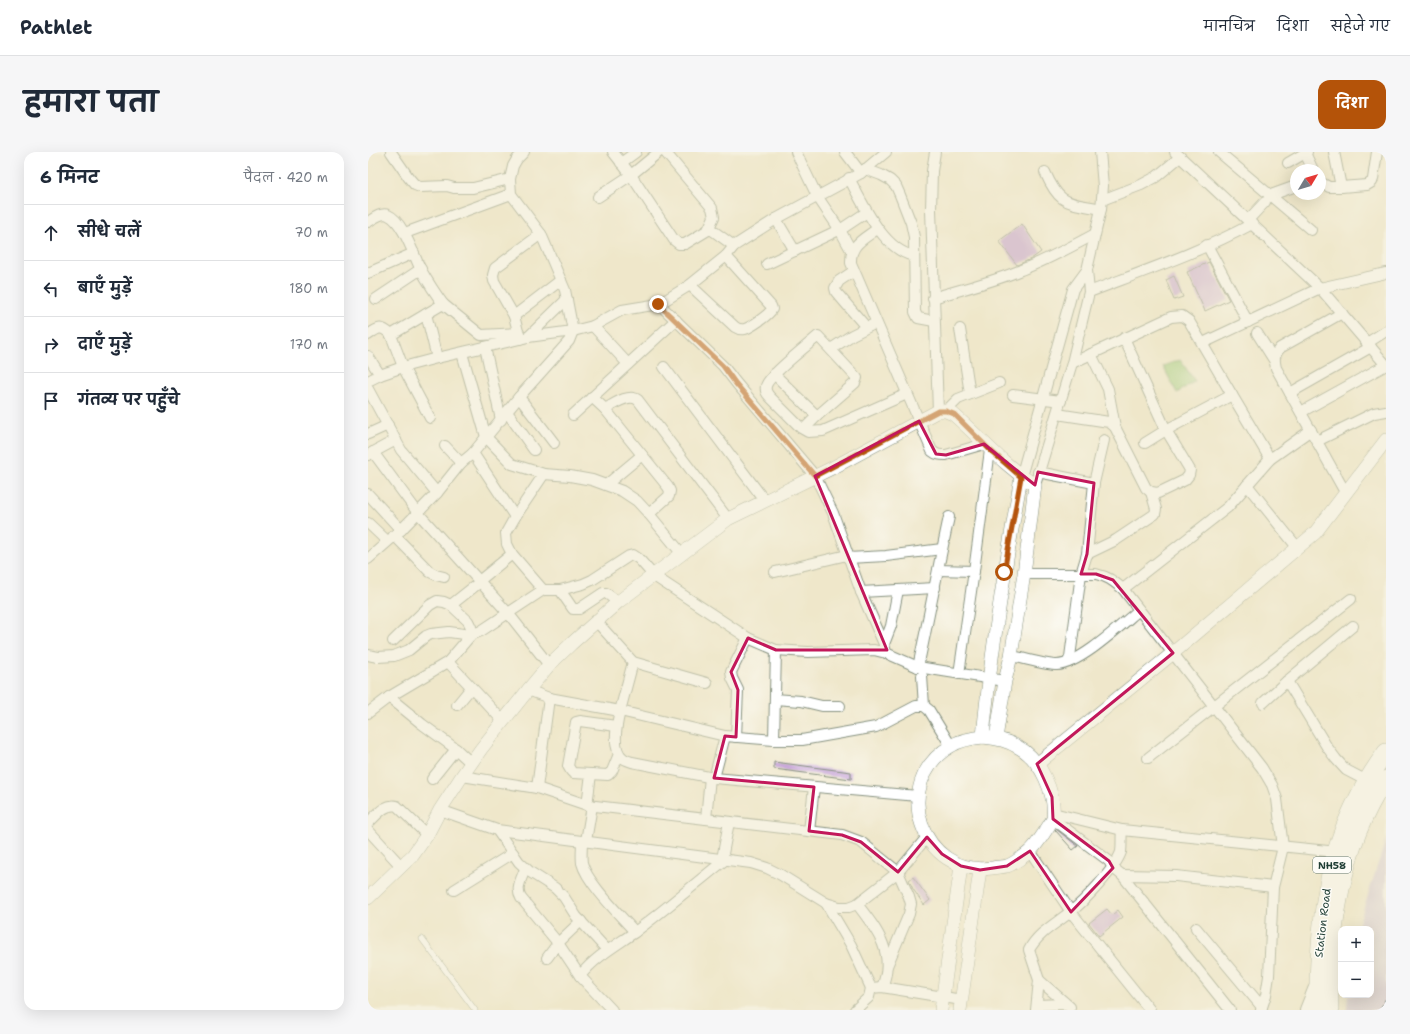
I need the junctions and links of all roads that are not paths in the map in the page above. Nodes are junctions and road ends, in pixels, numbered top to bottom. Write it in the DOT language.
graph roads {
  1 [pos="391,152"];
  2 [pos="524,152"];
  3 [pos="612,152"];
  4 [pos="636,152"];
  5 [pos="659,152"];
  6 [pos="665,152"];
  7 [pos="797,152"];
  8 [pos="845,152"];
  9 [pos="886,152"];
  10 [pos="935,152"];
  11 [pos="1100,152"];
  12 [pos="1219,152"];
  13 [pos="1334,152"];
  14 [pos="1377,152"];
  15 [pos="1177,153"];
  16 [pos="1306,153"];
  17 [pos="621,163"];
  18 [pos="1288,163"];
  19 [pos="1311,164"];
  20 [pos="863,171"];
  21 [pos="1044,172"];
  22 [pos="631,175"];
  23 [pos="849,178"];
  24 [pos="510,179"];
  25 [pos="1326,185"];
  26 [pos="1341,187"];
  27 [pos="1290,189"];
  28 [pos="511,194"];
  29 [pos="817,196"];
  30 [pos="598,197"];
  31 [pos="1268,198"];
  32 [pos="1101,204"];
  33 [pos="867,212"];
  34 [pos="776,219"];
  35 [pos="368,222"];
  36 [pos="1250,222"];
  37 [pos="877,229"];
  38 [pos="708,230"];
  39 [pos="840,230"];
  40 [pos="1311,230"];
  41 [pos="405,233"];
  42 [pos="541,234"];
  43 [pos="1096,234"];
  44 [pos="1207,245"];
  45 [pos="734,246"];
  46 [pos="795,251"];
  47 [pos="852,252"];
  48 [pos="414,253"];
  49 [pos="726,256"];
  50 [pos="914,256"];
  51 [pos="768,264"];
  52 [pos="421,269"];
  53 [pos="1087,270"];
  54 [pos="854,271"];
  55 [pos="368,273"];
  56 [pos="1386,273"];
  57 [pos="561,280"];
  58 [pos="690,285"];
  59 [pos="1320,288"];
  60 [pos="1089,292"];
  61 [pos="933,298"];
  62 [pos="376,299"];
  63 [pos="568,299"];
  64 [pos="442,304"];
  65 [pos="658,304"];
  66 [pos="426,314"];
  67 [pos="1342,314"];
  68 [pos="514,316"];
  69 [pos="676,320"];
  70 [pos="934,320"];
  71 [pos="1248,322"];
  72 [pos="877,323"];
  73 [pos="593,326"];
  74 [pos="866,327"];
  75 [pos="960,329"];
  76 [pos="573,331"];
  77 [pos="1386,331"];
  78 [pos="1258,333"];
  79 [pos="368,335"];
  80 [pos="391,335"];
  81 [pos="522,336"];
  82 [pos="1124,338"];
  83 [pos="1203,343"];
  84 [pos="1369,345"];
  85 [pos="486,347"];
  86 [pos="830,349"];
  87 [pos="462,353"];
  88 [pos="1091,354"];
  89 [pos="368,356"];
  90 [pos="437,358"];
  91 [pos="1274,360"];
  92 [pos="1072,363"];
  93 [pos="628,364"];
  94 [pos="1386,365"];
  95 [pos="403,367"];
  96 [pos="664,367"];
  97 [pos="774,374"];
  98 [pos="380,375"];
  99 [pos="368,381"];
  100 [pos="1000,383"];
  101 [pos="368,389"];
  102 [pos="1290,393"];
  103 [pos="907,394"];
  104 [pos="970,394"];
  105 [pos="1013,395"];
  106 [pos="1232,395"];
  107 [pos="519,397"];
  108 [pos="592,397"];
  109 [pos="1043,399"];
  110 [pos="1061,401"];
  111 [pos="605,409"];
  112 [pos="942,411"];
  113 [pos="1386,411"];
  114 [pos="1301,412"];
  115 [pos="1057,414"];
  116 [pos="573,415"];
  117 [pos="504,416"];
  118 [pos="817,416"];
  119 [pos="430,418"];
  120 [pos="919,421"];
  121 [pos="388,425"];
  122 [pos="1115,427"];
  123 [pos="804,430"];
  124 [pos="1166,430"];
  125 [pos="1311,430"];
  126 [pos="368,434"];
  127 [pos="486,437"];
  128 [pos="396,440"];
  129 [pos="1104,440"];
  130 [pos="1317,440"];
  131 [pos="1386,440"];
  132 [pos="1145,442"];
  133 [pos="554,443"];
  134 [pos="445,446"];
  135 [pos="987,447"];
  136 [pos="534,450"];
  137 [pos="473,452"];
  138 [pos="371,453"];
  139 [pos="642,455"];
  140 [pos="1270,459"];
  141 [pos="461,463"];
  142 [pos="1038,472"];
  143 [pos="544,474"];
  144 [pos="815,476"];
  145 [pos="1021,477"];
  146 [pos="1094,483"];
  147 [pos="606,485"];
  148 [pos="1035,485"];
  149 [pos="1247,485"];
  150 [pos="1151,492"];
  151 [pos="1345,492"];
  152 [pos="437,493"];
  153 [pos="368,494"];
  154 [pos="765,501"];
  155 [pos="418,513"];
  156 [pos="649,514"];
  157 [pos="515,517"];
  158 [pos="949,517"];
  159 [pos="728,519"];
  160 [pos="368,522"];
  161 [pos="394,536"];
  162 [pos="1297,547"];
  163 [pos="942,549"];
  164 [pos="512,554"];
  165 [pos="682,554"];
  166 [pos="1088,554"];
  167 [pos="847,556"];
  168 [pos="368,559"];
  169 [pos="938,570"];
  170 [pos="974,571"];
  171 [pos="775,572"];
  172 [pos="1024,574"];
  173 [pos="1080,574"];
  174 [pos="654,576"];
  175 [pos="444,577"];
  176 [pos="480,582"];
  177 [pos="936,588"];
  178 [pos="1123,589"];
  179 [pos="543,590"];
  180 [pos="560,590"];
  181 [pos="898,590"];
  182 [pos="861,592"];
  183 [pos="1351,599"];
  184 [pos="618,602"];
  185 [pos="451,606"];
  186 [pos="1139,610"];
  187 [pos="508,613"];
  188 [pos="596,621"];
  189 [pos="1353,626"];
  190 [pos="471,635"];
  191 [pos="748,638"];
  192 [pos="393,641"];
  193 [pos="885,649"];
  194 [pos="776,650"];
  195 [pos="1173,653"];
  196 [pos="368,655"];
  197 [pos="1011,656"];
  198 [pos="448,662"];
  199 [pos="633,662"];
  200 [pos="1068,662"];
  201 [pos="549,665"];
  202 [pos="920,671"];
  203 [pos="959,674"];
  204 [pos="988,678"];
  205 [pos="1005,681"];
  206 [pos="1287,681"];
  207 [pos="707,683"];
  208 [pos="471,688"];
  209 [pos="528,690"];
  210 [pos="389,697"];
  211 [pos="549,698"];
  212 [pos="775,699"];
  213 [pos="1263,703"];
  214 [pos="457,705"];
  215 [pos="840,706"];
  216 [pos="924,706"];
  217 [pos="1213,706"];
  218 [pos="620,711"];
  219 [pos="368,713"];
  220 [pos="503,721"];
  221 [pos="616,726"];
  222 [pos="725,736"];
  223 [pos="736,737"];
  224 [pos="989,737"];
  225 [pos="774,740"];
  226 [pos="951,746"];
  227 [pos="456,749"];
  228 [pos="1386,752"];
  229 [pos="619,754"];
  230 [pos="1148,758"];
  231 [pos="1386,762"];
  232 [pos="471,763"];
  233 [pos="1037,764"];
  234 [pos="1386,771"];
  235 [pos="591,774"];
  236 [pos="462,776"];
  237 [pos="712,778"];
  238 [pos="432,779"];
  239 [pos="1386,779"];
  240 [pos="1367,781"];
  241 [pos="814,787"];
  242 [pos="537,788"];
  243 [pos="918,796"];
  244 [pos="590,806"];
  245 [pos="440,810"];
  246 [pos="1053,816"];
  247 [pos="706,819"];
  248 [pos="729,822"];
  249 [pos="368,823"];
  250 [pos="368,830"];
  251 [pos="497,830"];
  252 [pos="1122,830"];
  253 [pos="809,831"];
  254 [pos="427,835"];
  255 [pos="927,837"];
  256 [pos="584,841"];
  257 [pos="1283,847"];
  258 [pos="1030,851"];
  259 [pos="1328,851"];
  260 [pos="513,853"];
  261 [pos="724,859"];
  262 [pos="401,866"];
  263 [pos="961,866"];
  264 [pos="1112,868"];
  265 [pos="525,869"];
  266 [pos="980,870"];
  267 [pos="898,872"];
  268 [pos="1122,875"];
  269 [pos="1273,887"];
  270 [pos="454,890"];
  271 [pos="368,898"];
  272 [pos="826,903"];
  273 [pos="857,904"];
  274 [pos="1331,906"];
  275 [pos="1071,912"];
  276 [pos="581,922"];
  277 [pos="1328,924"];
  278 [pos="1196,928"];
  279 [pos="635,932"];
  280 [pos="422,939"];
  281 [pos="558,943"];
  282 [pos="607,950"];
  283 [pos="547,958"];
  284 [pos="887,966"];
  285 [pos="580,976"];
  286 [pos="1039,980"];
  287 [pos="882,987"];
  288 [pos="871,988"];
  289 [pos="1323,990"];
  290 [pos="942,1004"];
  291 [pos="961,1005"];
  292 [pos="1036,1008"];
  293 [pos="1262,1008"];
  294 [pos="1073,1009"];
  295 [pos="475,1010"];
  296 [pos="612,1010"];
  297 [pos="855,1010"];
  298 [pos="1150,1010"];
  299 [pos="1230,1010"];
  300 [pos="1308,1010"];
  301 [pos="1318,1010"];
  302 [pos="1330,1010"];
  1 -- 24 [label="street"];
  2 -- 24 [label="street"];
  3 -- 17 [label="street"];
  4 -- 17 [label="street"];
  5 -- 22 [label="street"];
  6 -- 38 [label="street"];
  7 -- 29 [label="street"];
  8 -- 20 [label="street"];
  9 -- 20 [label="street"];
  10 -- 61 [label="street"];
  11 -- 32 [label="street"];
  12 -- 31 [label="street"];
  13 -- 26 [label="street"];
  14 -- 26 [label="street"];
  15 -- 32 [label="street"];
  15 -- 36 [label="street"];
  16 -- 18 [label="street"];
  16 -- 19 [label="street"];
  17 -- 22 [label="street"];
  20 -- 23 [label="street"];
  20 -- 50 [label="street"];
  21 -- 32 [label="street"];
  22 -- 30 [label="street"];
  22 -- 38 [label="street"];
  23 -- 29 [label="street"];
  23 -- 33 [label="street"];
  24 -- 28 [label="street"];
  25 -- 26 [label="street"];
  27 -- 31 [label="street"];
  28 -- 41 [label="street"];
  28 -- 42 [label="street"];
  29 -- 34 [label="street"];
  29 -- 39 [label="street"];
  31 -- 36 [label="street"];
  31 -- 40 [label="street"];
  32 -- 43 [label="street"];
  33 -- 37 [label="street"];
  33 -- 39 [label="street"];
  34 -- 45 [label="street"];
  34 -- 46 [label="street"];
  35 -- 41 [label="street"];
  36 -- 44 [label="street"];
  36 -- 59 [label="street"];
  37 -- 47 [label="street"];
  37 -- 50 [label="street"];
  38 -- 45 [label="street"];
  39 -- 46 [label="street"];
  39 -- 47 [label="street"];
  41 -- 48 [label="street"];
  42 -- 57 [label="street"];
  42 -- 68 [label="street"];
  43 -- 53 [label="street"];
  43 -- 61 [label="street"];
  44 -- 60 [label="street"];
  44 -- 71 [label="street"];
  45 -- 49 [label="street"];
  46 -- 51 [label="street"];
  47 -- 54 [label="street"];
  48 -- 52 [label="street"];
  48 -- 55 [label="street"];
  49 -- 58 [label="street"];
  49 -- 58 [label="street"];
  50 -- 70 [label="street"];
  52 -- 62 [label="street"];
  52 -- 64 [label="street"];
  53 -- 60 [label="street"];
  53 -- 109 [label="street"];
  54 -- 72 [label="street"];
  54 -- 74 [label="street"];
  56 -- 59 [label="street"];
  57 -- 63 [label="street"];
  57 -- 68 [label="street"];
  58 -- 65 [label="street"];
  59 -- 67 [label="street"];
  59 -- 71 [label="street"];
  60 -- 92 [label="street"];
  61 -- 70 [label="street"];
  63 -- 76 [label="street"];
  63 -- 81 [label="street"];
  64 -- 66 [label="street"];
  64 -- 81 [label="street"];
  65 -- 69 [label="street"];
  65 -- 73 [label="street"];
  66 -- 80 [label="street"];
  66 -- 90 [label="street"];
  67 -- 84 [label="street"];
  67 -- 91 [label="street"];
  68 -- 81 [label="street"];
  69 -- 93 [label="street"];
  69 -- 144 [label="street"];
  70 -- 112 [label="street"];
  71 -- 83 [label="street"];
  72 -- 74 [label="street"];
  72 -- 103 [label="street"];
  73 -- 76 [label="street"];
  73 -- 93 [label="street"];
  74 -- 86 [label="street"];
  75 -- 104 [label="street"];
  76 -- 81 [label="street"];
  76 -- 107 [label="street"];
  77 -- 84 [label="street"];
  78 -- 91 [label="street"];
  79 -- 80 [label="street"];
  80 -- 95 [label="street"];
  81 -- 85 [label="street"];
  82 -- 83 [label="street"];
  82 -- 88 [label="street"];
  82 -- 124 [label="street"];
  83 -- 106 [label="street"];
  84 -- 94 [label="street"];
  84 -- 102 [label="street"];
  85 -- 87 [label="street"];
  85 -- 117 [label="street"];
  86 -- 97 [label="street"];
  86 -- 118 [label="street"];
  87 -- 90 [label="street"];
  87 -- 127 [label="street"];
  88 -- 92 [label="street"];
  88 -- 122 [label="street"];
  89 -- 98 [label="street"];
  90 -- 95 [label="street"];
  91 -- 102 [label="street"];
  92 -- 110 [label="street"];
  93 -- 108 [label="street"];
  94 -- 114 [label="street"];
  95 -- 98 [label="street"];
  95 -- 119 [label="street"];
  96 -- 154 [label="street"];
  97 -- 118 [label="street"];
  97 -- 123 [label="street"];
  98 -- 99 [label="street"];
  100 -- 104 [label="street"];
  101 -- 121 [label="street"];
  102 -- 114 [label="street"];
  103 -- 120 [label="street"];
  103 -- 123 [label="street"];
  104 -- 112 [label="street"];
  105 -- 109 [label="street"];
  106 -- 124 [label="street"];
  106 -- 140 [label="street"];
  107 -- 117 [label="street"];
  107 -- 133 [label="street"];
  108 -- 111 [label="street"];
  108 -- 116 [label="street"];
  109 -- 110 [label="street"];
  109 -- 145 [label="street"];
  110 -- 115 [label="street"];
  111 -- 139 [label="street"];
  111 -- 159 [label="street"];
  112 -- 120 [label="street"];
  112 -- 135 [label="street"];
  113 -- 130 [label="street"];
  114 -- 125 [label="street"];
  115 -- 122 [label="street"];
  115 -- 142 [label="street"];
  117 -- 127 [label="street"];
  117 -- 136 [label="street"];
  118 -- 123 [label="street"];
  120 -- 135 [label="street"];
  120 -- 144 [label="street"];
  121 -- 126 [label="street"];
  121 -- 128 [label="street"];
  122 -- 150 [label="street"];
  124 -- 132 [label="street"];
  124 -- 150 [label="street"];
  125 -- 130 [label="street"];
  125 -- 140 [label="street"];
  127 -- 137 [label="street"];
  127 -- 143 [label="street"];
  128 -- 138 [label="street"];
  128 -- 152 [label="street"];
  129 -- 146 [label="street"];
  130 -- 151 [label="street"];
  131 -- 151 [label="street"];
  134 -- 141 [label="street"];
  135 -- 145 [label="street"];
  135 -- 170 [label="street"];
  137 -- 141 [label="street"];
  137 -- 157 [label="street"];
  138 -- 155 [label="street"];
  139 -- 147 [label="street"];
  139 -- 156 [label="street"];
  140 -- 149 [label="street"];
  141 -- 152 [label="street"];
  142 -- 146 [label="street"];
  142 -- 148 [label="street"];
  143 -- 147 [label="street"];
  143 -- 157 [label="street"];
  144 -- 154 [label="street"];
  144 -- 167 [label="street"];
  145 -- 148 [label="street"];
  145 -- 204 [label="street"];
  146 -- 166 [label="street"];
  147 -- 156 [label="street"];
  148 -- 172 [label="street"];
  149 -- 162 [label="street"];
  149 -- 178 [label="street"];
  150 -- 166 [label="street"];
  151 -- 162 [label="street"];
  152 -- 155 [label="street"];
  153 -- 161 [label="street"];
  154 -- 159 [label="street"];
  155 -- 161 [label="street"];
  155 -- 176 [label="street"];
  156 -- 165 [label="street"];
  157 -- 164 [label="street"];
  158 -- 163 [label="street"];
  159 -- 165 [label="street"];
  160 -- 161 [label="street"];
  161 -- 168 [label="street"];
  161 -- 175 [label="street"];
  162 -- 195 [label="street"];
  163 -- 167 [label="street"];
  163 -- 169 [label="street"];
  164 -- 176 [label="street"];
  164 -- 179 [label="street"];
  165 -- 174 [label="street"];
  166 -- 173 [label="street"];
  167 -- 171 [label="street"];
  167 -- 182 [label="street"];
  169 -- 170 [label="street"];
  169 -- 177 [label="street"];
  170 -- 203 [label="street"];
  172 -- 173 [label="street"];
  172 -- 197 [label="street"];
  173 -- 178 [label="street"];
  173 -- 200 [label="street"];
  174 -- 180 [label="street"];
  174 -- 184 [label="street"];
  174 -- 191 [label="street"];
  176 -- 185 [label="street"];
  176 -- 187 [label="street"];
  177 -- 181 [label="street"];
  177 -- 202 [label="street"];
  178 -- 186 [label="street"];
  179 -- 180 [label="street"];
  179 -- 187 [label="street"];
  180 -- 184 [label="street"];
  181 -- 182 [label="street"];
  181 -- 193 [label="street"];
  182 -- 193 [label="street"];
  183 -- 217 [label="street"];
  184 -- 188 [label="street"];
  185 -- 190 [label="street"];
  185 -- 192 [label="street"];
  186 -- 195 [label="street"];
  186 -- 200 [label="street"];
  187 -- 190 [label="street"];
  187 -- 201 [label="street"];
  188 -- 199 [label="street"];
  188 -- 201 [label="street"];
  189 -- 206 [label="street"];
  190 -- 196 [label="street"];
  190 -- 198 [label="street"];
  191 -- 194 [label="street"];
  191 -- 223 [label="street"];
  193 -- 194 [label="street"];
  193 -- 202 [label="street"];
  194 -- 212 [label="street"];
  195 -- 217 [label="street"];
  195 -- 233 [label="street"];
  197 -- 200 [label="street"];
  197 -- 205 [label="street"];
  198 -- 208 [label="street"];
  198 -- 210 [label="street"];
  199 -- 207 [label="street"];
  199 -- 218 [label="street"];
  201 -- 209 [label="street"];
  202 -- 203 [label="street"];
  202 -- 216 [label="street"];
  203 -- 204 [label="street"];
  204 -- 205 [label="street"];
  204 -- 224 [label="street"];
  205 -- 224 [label="street"];
  206 -- 213 [label="street"];
  206 -- 240 [label="street"];
  208 -- 214 [label="street"];
  208 -- 220 [label="street"];
  209 -- 211 [label="street"];
  209 -- 220 [label="street"];
  210 -- 219 [label="street"];
  210 -- 227 [label="street"];
  211 -- 218 [label="street"];
  211 -- 242 [label="street"];
  212 -- 215 [label="street"];
  212 -- 225 [label="street"];
  216 -- 225 [label="street"];
  216 -- 226 [label="street"];
  217 -- 230 [label="street"];
  217 -- 257 [label="street"];
  218 -- 221 [label="street"];
  218 -- 222 [label="street"];
  220 -- 232 [label="street"];
  221 -- 229 [label="street"];
  221 -- 235 [label="street"];
  222 -- 223 [label="street"];
  222 -- 237 [label="street"];
  223 -- 225 [label="street"];
  224 -- 226 [label="street"];
  224 -- 233 [label="street"];
  226 -- 243 [label="street"];
  227 -- 232 [label="street"];
  227 -- 238 [label="street"];
  228 -- 240 [label="highway, Station Road / NH58"];
  229 -- 235 [label="street"];
  229 -- 237 [label="street"];
  231 -- 274 [label="highway"];
  232 -- 236 [label="street"];
  233 -- 246 [label="street"];
  234 -- 274 [label="highway"];
  235 -- 244 [label="street"];
  236 -- 242 [label="street"];
  236 -- 245 [label="street"];
  237 -- 241 [label="street"];
  237 -- 247 [label="street"];
  239 -- 277 [label="highway, Station Road / NH58"];
  240 -- 277 [label="highway, Station Road / NH58"];
  241 -- 243 [label="street"];
  241 -- 253 [label="street"];
  242 -- 244 [label="street"];
  243 -- 255 [label="street"];
  244 -- 247 [label="street"];
  244 -- 256 [label="street"];
  245 -- 251 [label="street"];
  245 -- 254 [label="street"];
  246 -- 252 [label="street"];
  246 -- 258 [label="street"];
  246 -- 264 [label="street"];
  247 -- 248 [label="street"];
  248 -- 253 [label="street"];
  248 -- 261 [label="street"];
  249 -- 254 [label="street"];
  250 -- 262 [label="street"];
  251 -- 256 [label="street"];
  251 -- 260 [label="street"];
  252 -- 257 [label="street"];
  252 -- 264 [label="street"];
  253 -- 267 [label="street"];
  254 -- 262 [label="street"];
  255 -- 263 [label="street"];
  255 -- 267 [label="street"];
  256 -- 261 [label="street"];
  256 -- 279 [label="street"];
  257 -- 259 [label="street"];
  257 -- 269 [label="street"];
  258 -- 266 [label="street"];
  258 -- 275 [label="street"];
  260 -- 265 [label="street"];
  260 -- 270 [label="street"];
  261 -- 272 [label="street"];
  261 -- 279 [label="street"];
  262 -- 271 [label="street"];
  263 -- 266 [label="street"];
  263 -- 290 [label="street"];
  264 -- 268 [label="street"];
  264 -- 275 [label="street"];
  265 -- 276 [label="street"];
  265 -- 281 [label="street"];
  266 -- 291 [label="street"];
  267 -- 273 [label="street"];
  267 -- 284 [label="street"];
  268 -- 269 [label="street"];
  268 -- 299 [label="street"];
  269 -- 293 [label="street"];
  272 -- 273 [label="street"];
  272 -- 288 [label="street"];
  273 -- 284 [label="street"];
  274 -- 277 [label="highway"];
  275 -- 286 [label="street"];
  275 -- 298 [label="street"];
  276 -- 281 [label="street"];
  276 -- 282 [label="street"];
  277 -- 289 [label="highway, Station Road / NH58"];
  278 -- 293 [label="street"];
  279 -- 282 [label="street"];
  280 -- 295 [label="lane"];
  281 -- 283 [label="street"];
  281 -- 285 [label="street"];
  282 -- 285 [label="street"];
  284 -- 287 [label="street"];
  285 -- 296 [label="street"];
  286 -- 292 [label="street"];
  286 -- 294 [label="street"];
  287 -- 288 [label="street"];
  287 -- 290 [label="street"];
  288 -- 297 [label="street"];
  289 -- 300 [label="main road, Station Road"];
  289 -- 301 [label="highway, NH58"];
  289 -- 302 [label="highway, Station Road / NH58"];
  290 -- 291 [label="street"];
  292 -- 294 [label="street"];
}
